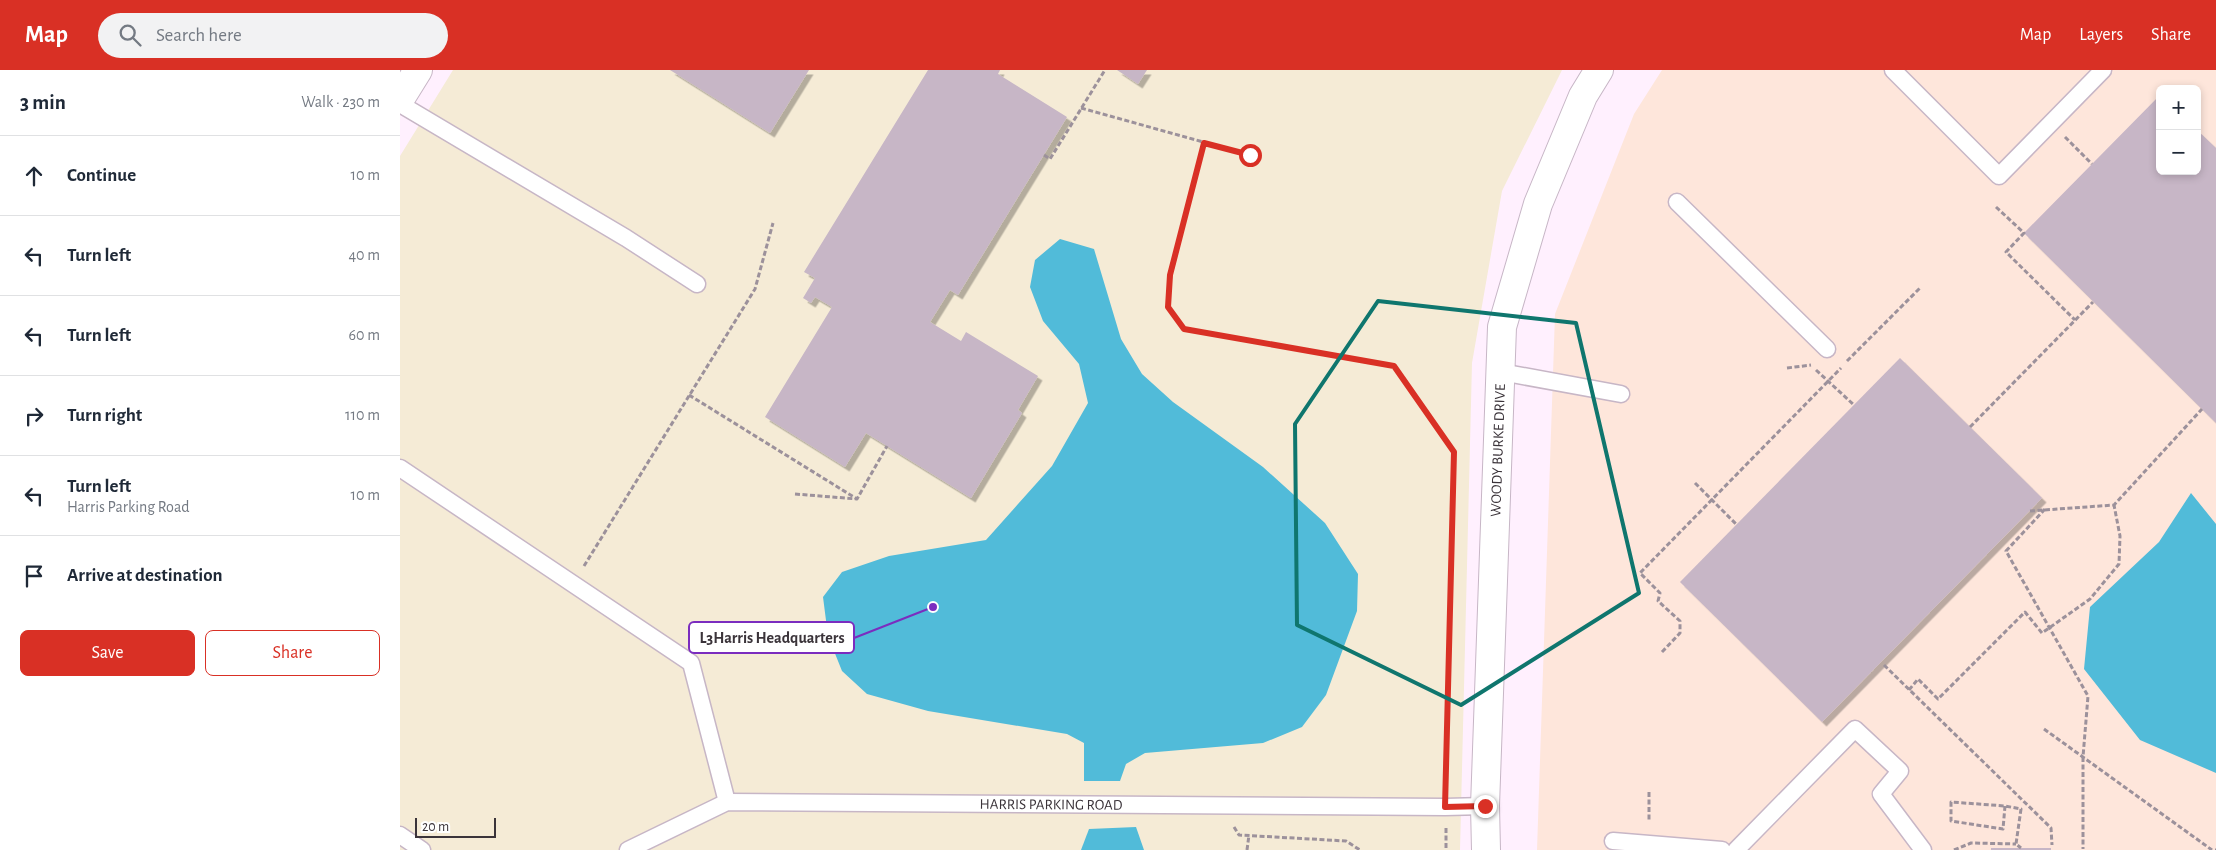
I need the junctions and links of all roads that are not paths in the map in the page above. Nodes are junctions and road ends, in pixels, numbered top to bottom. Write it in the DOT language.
graph roads {
  1 [pos="418,70"];
  2 [pos="1599,70"];
  3 [pos="1893,70"];
  4 [pos="2103,70"];
  5 [pos="400,99"];
  6 [pos="400,104"];
  7 [pos="1677,202"];
  8 [pos="697,284"];
  9 [pos="1827,349"];
  10 [pos="1501,372"];
  11 [pos="1621,394"];
  12 [pos="400,468"];
  13 [pos="727,802"];
  14 [pos="1485,806"];
  15 [pos="400,835"];
  16 [pos="1613,841"];
  17 [pos="422,850"];
  18 [pos="628,850"];
  19 [pos="1486,850"];
  20 [pos="1722,850"];
  21 [pos="1736,850"];
  22 [pos="1923,850"];
  1 -- 5 [label="street"];
  2 -- 10 [label="street, WOODY BURKE DRIVE"];
  3 -- 4 [label="lane"];
  6 -- 8 [label="lane"];
  7 -- 9 [label="lane"];
  10 -- 11 [label="lane"];
  10 -- 14 [label="street, WOODY BURKE DRIVE"];
  12 -- 13 [label="lane"];
  13 -- 14 [label="lane, HARRIS PARKING ROAD"];
  13 -- 18 [label="lane, HARRIS PARKING ROAD"];
  14 -- 19 [label="street, WOODY BURKE DRIVE"];
  15 -- 17 [label="lane"];
  16 -- 20 [label="lane"];
  21 -- 22 [label="lane"];
}
